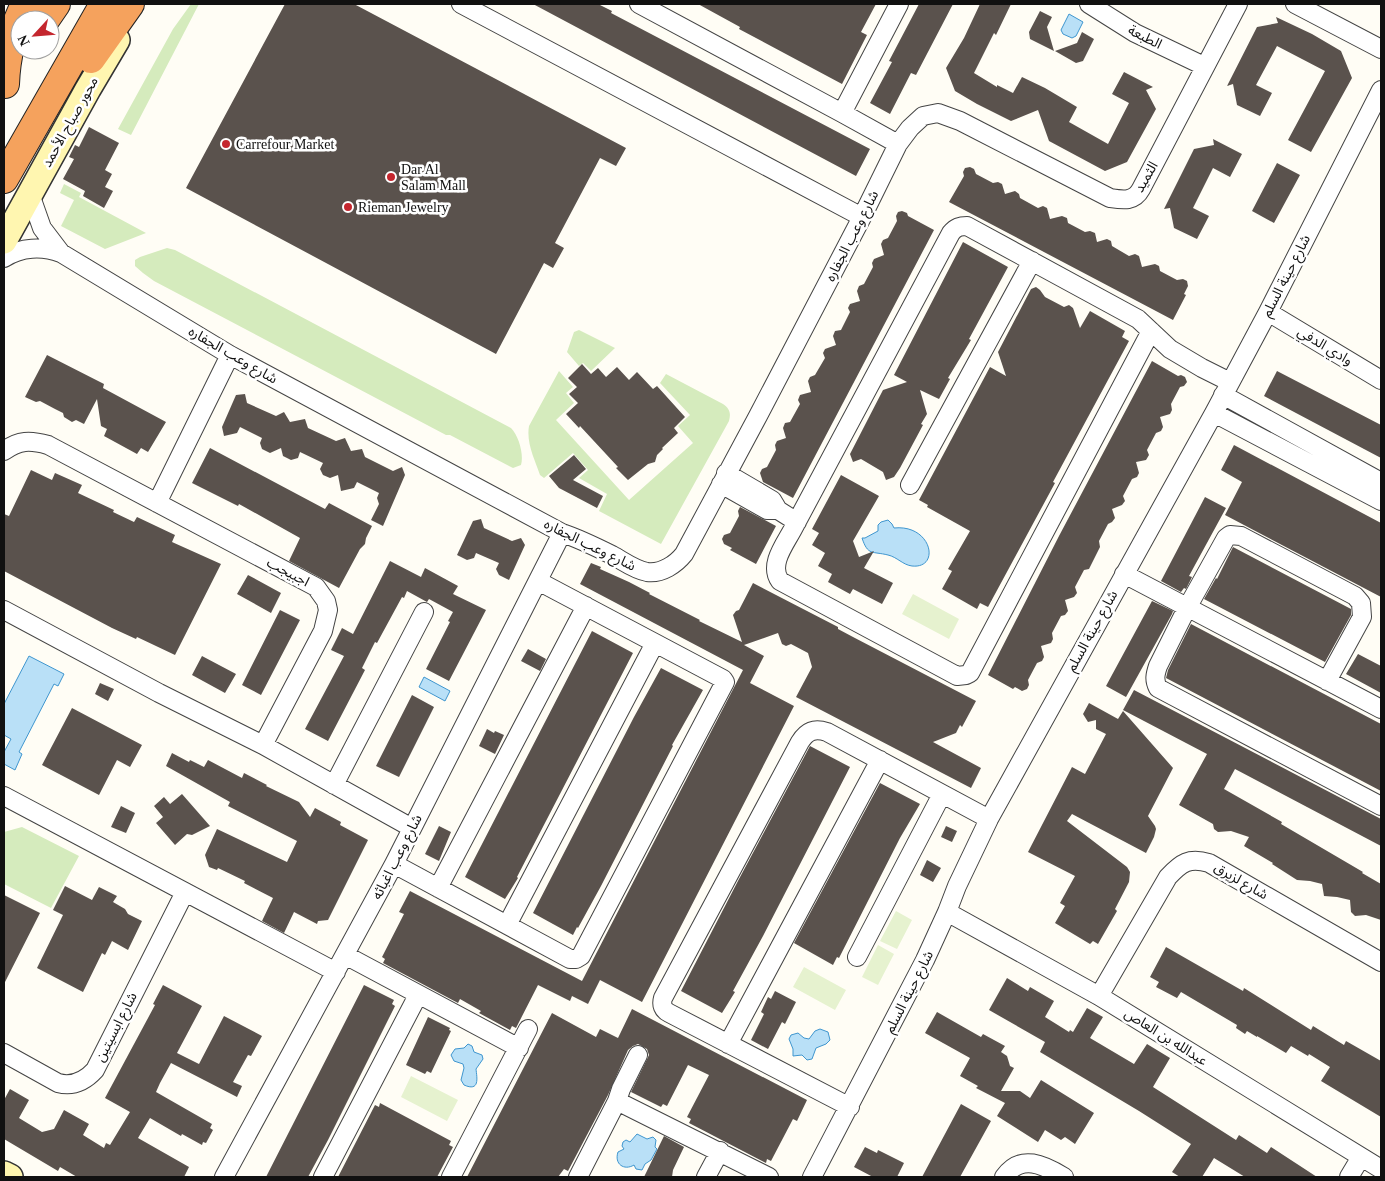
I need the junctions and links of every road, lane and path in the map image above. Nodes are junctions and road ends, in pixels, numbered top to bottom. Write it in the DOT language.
graph roads {
  1 [pos="12,4"];
  2 [pos="26,4"];
  3 [pos="104,4"];
  4 [pos="130,4"];
  5 [pos="138,4"];
  6 [pos="461,4"];
  7 [pos="642,4"];
  8 [pos="899,4"];
  9 [pos="1089,4"];
  10 [pos="1238,4"];
  11 [pos="1295,4"];
  12 [pos="4,18"];
  13 [pos="1381,49"];
  14 [pos="20,60"];
  15 [pos="1204,66"];
  16 [pos="5,85"];
  17 [pos="1381,90"];
  18 [pos="44,109"];
  19 [pos="842,112"];
  20 [pos="922,116"];
  21 [pos="898,144"];
  22 [pos="4,178"];
  23 [pos="30,194"];
  24 [pos="862,217"];
  25 [pos="4,241"];
  26 [pos="61,253"];
  27 [pos="4,258"];
  28 [pos="1032,261"];
  29 [pos="1268,312"];
  30 [pos="1152,332"];
  31 [pos="230,355"];
  32 [pos="1381,380"];
  33 [pos="1227,388"];
  34 [pos="1214,413"];
  35 [pos="4,451"];
  36 [pos="724,479"];
  37 [pos="1381,482"];
  38 [pos="910,485"];
  39 [pos="1381,500"];
  40 [pos="157,503"];
  41 [pos="797,522"];
  42 [pos="562,533"];
  43 [pos="1124,574"];
  44 [pos="538,581"];
  45 [pos="586,606"];
  46 [pos="1187,608"];
  47 [pos="4,610"];
  48 [pos="424,612"];
  49 [pos="655,643"];
  50 [pos="1327,680"];
  51 [pos="1381,709"];
  52 [pos="263,745"];
  53 [pos="880,760"];
  54 [pos="334,786"];
  55 [pos="942,794"];
  56 [pos="4,796"];
  57 [pos="1381,806"];
  58 [pos="989,819"];
  59 [pos="412,828"];
  60 [pos="394,864"];
  61 [pos="438,888"];
  62 [pos="185,892"];
  63 [pos="947,912"];
  64 [pos="507,925"];
  65 [pos="345,955"];
  66 [pos="857,957"];
  67 [pos="1381,962"];
  68 [pos="336,972"];
  69 [pos="418,995"];
  70 [pos="1099,996"];
  71 [pos="528,1029"];
  72 [pos="728,1044"];
  73 [pos="519,1048"];
  74 [pos="4,1053"];
  75 [pos="638,1055"];
  76 [pos="617,1101"];
  77 [pos="850,1107"];
  78 [pos="720,1151"];
  79 [pos="1362,1157"];
  80 [pos="1381,1169"];
  81 [pos="4,1174"];
  82 [pos="10,1177"];
  83 [pos="224,1177"];
  84 [pos="323,1177"];
  85 [pos="451,1177"];
  86 [pos="578,1177"];
  87 [pos="706,1177"];
  88 [pos="770,1177"];
  89 [pos="812,1177"];
  90 [pos="1004,1177"];
  91 [pos="1064,1177"];
  92 [pos="1349,1177"];
  1 -- 12 [label="street"];
  2 -- 16 [label="highway"];
  3 -- 18 [label="highway, محور صباح الأحمد"];
  4 -- 18 [label="highway"];
  5 -- 23 [label="street, محور صباح الأحمد"];
  6 -- 24 [label="street"];
  7 -- 19 [label="street"];
  8 -- 19 [label="street"];
  9 -- 15 [label="street, الطبعة"];
  10 -- 15 [label="street, الثميد"];
  11 -- 13 [label="street"];
  14 -- 16 [label="highway"];
  15 -- 20 [label="street, الثميد"];
  17 -- 29 [label="street, شارع حينة السلم"];
  18 -- 22 [label="highway, محور صباح الأحمد"];
  19 -- 21 [label="street"];
  20 -- 21 [label="street, شارع وعب الجفاره"];
  21 -- 24 [label="street, شارع وعب الجفاره"];
  23 -- 25 [label="street, محور صباح الأحمد"];
  23 -- 26 [label="street, شارع وعب الجفاره"];
  24 -- 36 [label="street, شارع وعب الجفاره"];
  26 -- 27 [label="street, شارع وعب الجفاره"];
  26 -- 31 [label="street, شارع وعب الجفاره"];
  28 -- 30 [label="street"];
  28 -- 38 [label="street"];
  28 -- 41 [label="street"];
  29 -- 32 [label="street, وادي الدفي"];
  29 -- 33 [label="street, شارع حينة السلم"];
  30 -- 33 [label="street"];
  30 -- 41 [label="street"];
  31 -- 40 [label="street"];
  31 -- 42 [label="street, شارع وعب الجفاره"];
  33 -- 34 [label="street, شارع حينة السلم"];
  33 -- 37 [label="street"];
  34 -- 39 [label="street"];
  34 -- 43 [label="street, شارع حينة السلم"];
  35 -- 40 [label="street, اجبيجب"];
  36 -- 41 [label="street"];
  36 -- 42 [label="street, شارع وعب الجفاره"];
  40 -- 52 [label="street, اجبيجب"];
  42 -- 44 [label="street, شارع وعب اغباثه"];
  43 -- 46 [label="street"];
  43 -- 58 [label="street, شارع حينة السلم"];
  44 -- 45 [label="street"];
  44 -- 59 [label="street, شارع وعب اغباثه"];
  45 -- 49 [label="street"];
  45 -- 61 [label="street"];
  46 -- 50 [label="street"];
  46 -- 50 [label="street"];
  46 -- 57 [label="street"];
  47 -- 52 [label="street"];
  48 -- 54 [label="street"];
  49 -- 64 [label="street"];
  49 -- 64 [label="street"];
  50 -- 51 [label="street"];
  52 -- 54 [label="street"];
  53 -- 55 [label="street"];
  53 -- 72 [label="street"];
  53 -- 72 [label="street"];
  54 -- 59 [label="street"];
  55 -- 58 [label="street"];
  55 -- 66 [label="street"];
  56 -- 62 [label="street"];
  58 -- 63 [label="street, شارع حينة السلم"];
  59 -- 60 [label="street, شارع وعب اغباثه"];
  60 -- 61 [label="street"];
  60 -- 65 [label="street, شارع وعب اغباثه"];
  61 -- 64 [label="street"];
  62 -- 68 [label="street"];
  62 -- 74 [label="street, شارع ابسيتين"];
  63 -- 70 [label="street, عبدالله بن العاص"];
  63 -- 77 [label="street, شارع حينة السلم"];
  65 -- 68 [label="street, شارع وعب اغباثه"];
  65 -- 69 [label="street"];
  67 -- 70 [label="street, شارع لزيرق"];
  68 -- 83 [label="street, شارع وعب اغباثه"];
  69 -- 73 [label="street"];
  69 -- 84 [label="street"];
  70 -- 79 [label="street, عبدالله بن العاص"];
  71 -- 73 [label="street"];
  72 -- 77 [label="street"];
  73 -- 85 [label="street"];
  75 -- 76 [label="street"];
  76 -- 78 [label="street"];
  76 -- 86 [label="street"];
  77 -- 89 [label="street, شارع حينة السلم"];
  78 -- 87 [label="street"];
  78 -- 88 [label="street"];
  79 -- 80 [label="street, عبدالله بن العاص"];
  79 -- 92 [label="street"];
  81 -- 82 [label="street"];
  90 -- 91 [label="street"];
}
